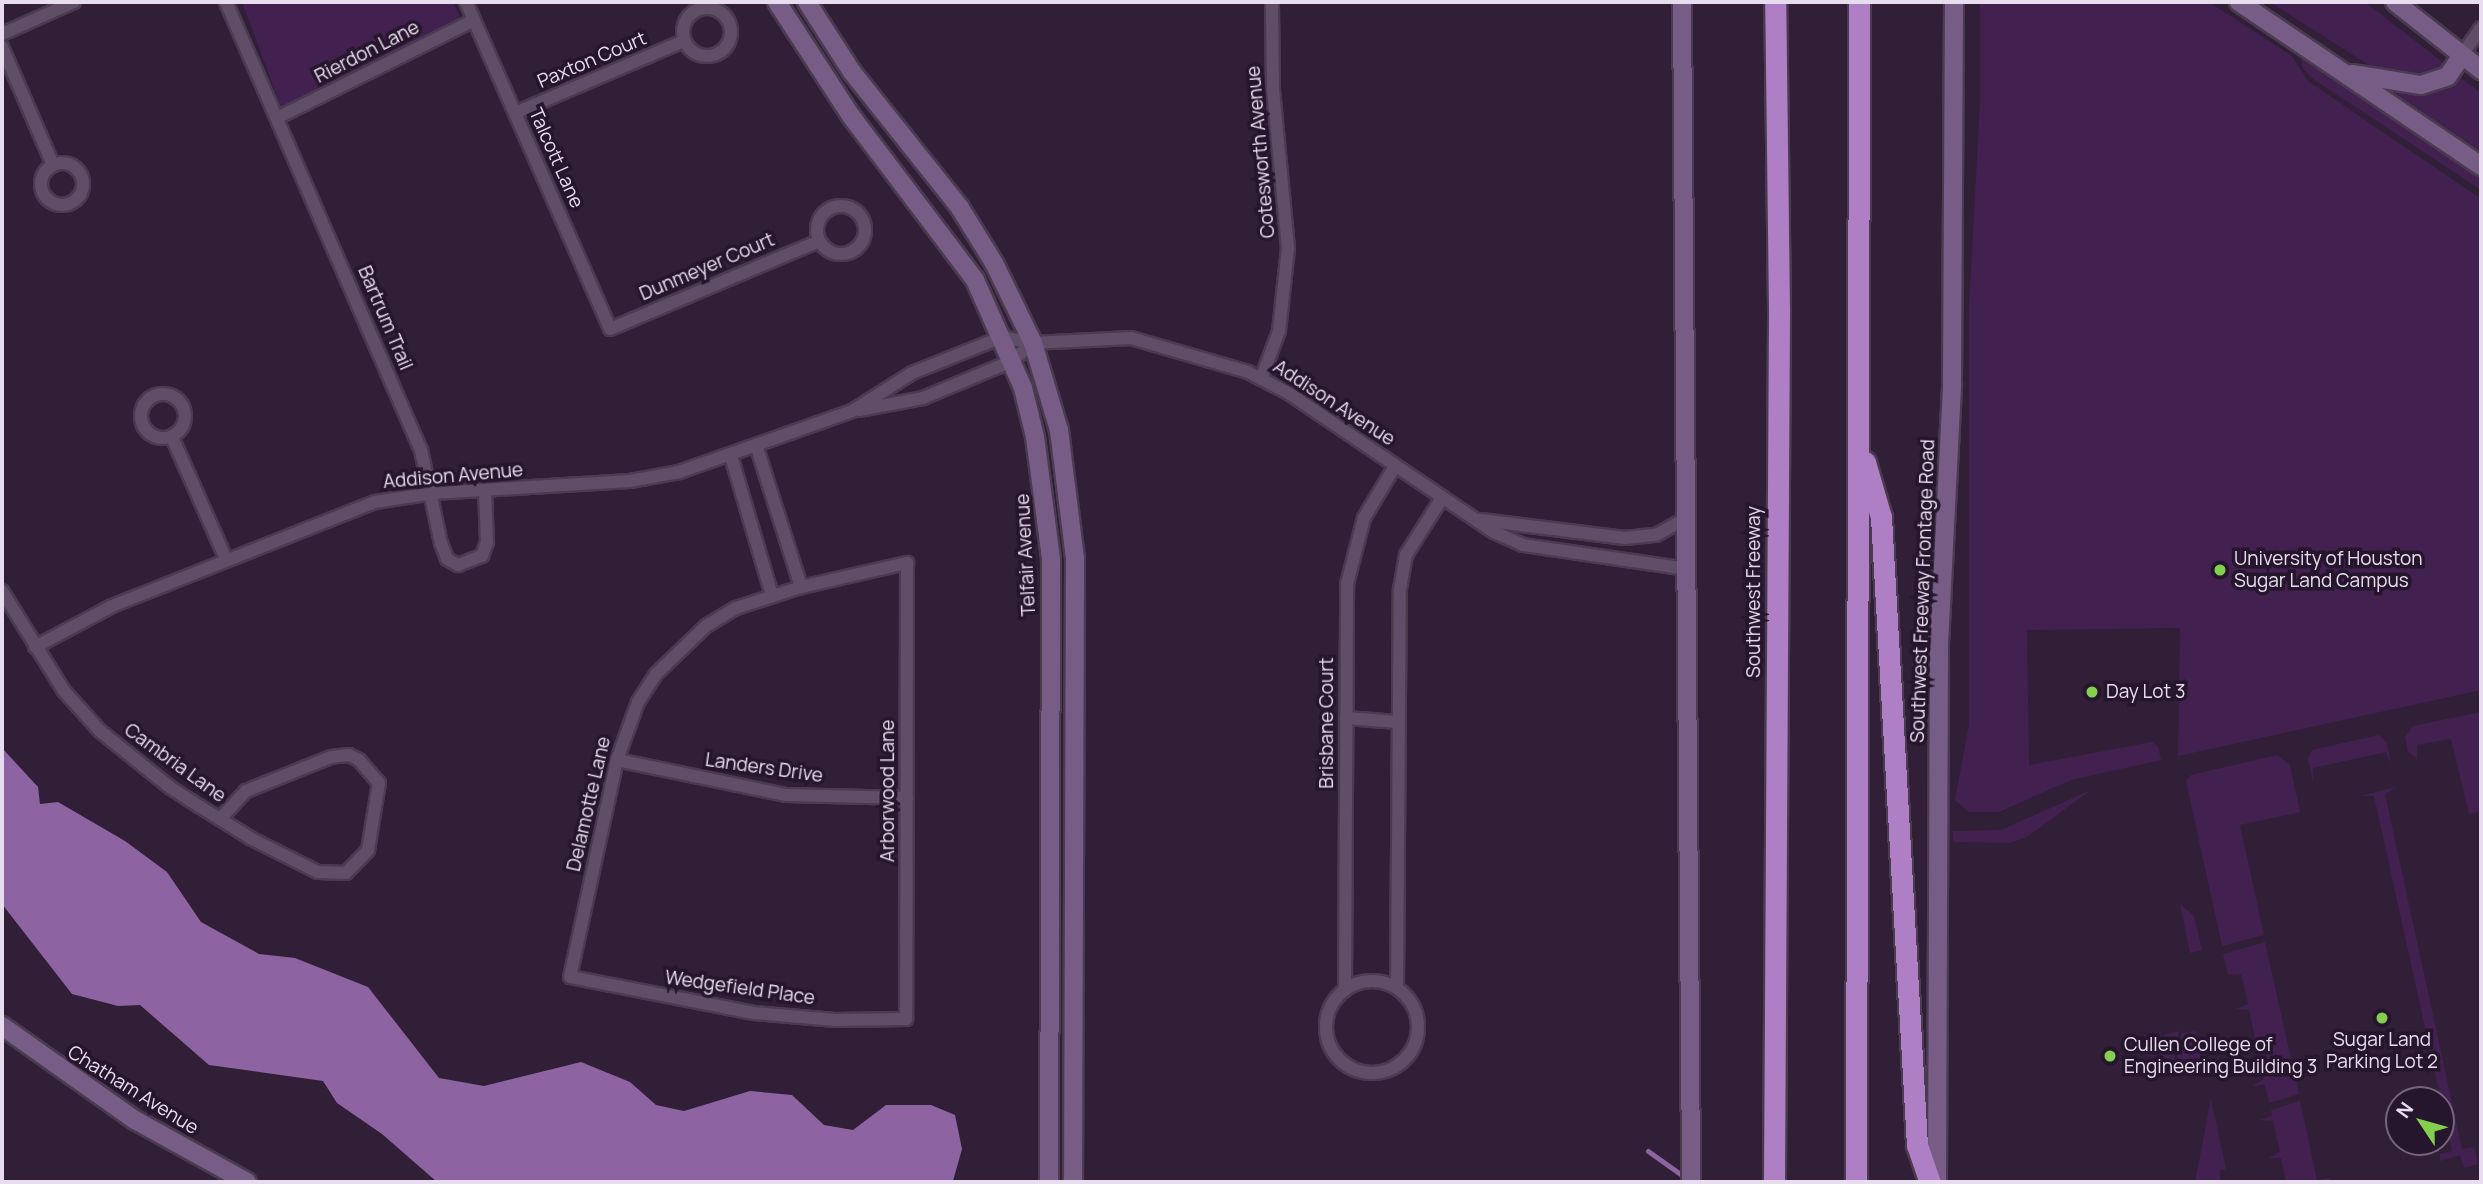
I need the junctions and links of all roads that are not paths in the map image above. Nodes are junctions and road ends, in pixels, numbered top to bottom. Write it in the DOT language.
graph roads {
  1 [pos="74,2"];
  2 [pos="226,2"];
  3 [pos="467,2"];
  4 [pos="777,2"];
  5 [pos="807,2"];
  6 [pos="1272,2"];
  7 [pos="1682,2"];
  8 [pos="1775,2"];
  9 [pos="1859,2"];
  10 [pos="1954,2"];
  11 [pos="2239,2"];
  12 [pos="2395,2"];
  13 [pos="474,20"];
  14 [pos="2481,28"];
  15 [pos="2,34"];
  16 [pos="684,41"];
  17 [pos="2,47"];
  18 [pos="2462,55"];
  19 [pos="2481,70"];
  20 [pos="2346,73"];
  21 [pos="515,113"];
  22 [pos="277,118"];
  23 [pos="53,165"];
  24 [pos="2481,166"];
  25 [pos="819,241"];
  26 [pos="610,329"];
  27 [pos="1002,337"];
  28 [pos="1033,343"];
  29 [pos="1012,361"];
  30 [pos="1261,379"];
  31 [pos="852,411"];
  32 [pos="172,437"];
  33 [pos="1858,439"];
  34 [pos="757,448"];
  35 [pos="731,456"];
  36 [pos="1395,466"];
  37 [pos="485,490"];
  38 [pos="433,493"];
  39 [pos="1442,498"];
  40 [pos="1688,517"];
  41 [pos="1477,519"];
  42 [pos="226,559"];
  43 [pos="907,563"];
  44 [pos="1688,569"];
  45 [pos="801,587"];
  46 [pos="2,591"];
  47 [pos="772,595"];
  48 [pos="35,647"];
  49 [pos="1346,718"];
  50 [pos="1398,722"];
  51 [pos="617,760"];
  52 [pos="907,798"];
  53 [pos="220,819"];
  54 [pos="570,977"];
  55 [pos="1397,988"];
  56 [pos="1345,990"];
  57 [pos="906,1019"];
  58 [pos="2,1026"];
  59 [pos="1774,1172"];
  60 [pos="1856,1181"];
  61 [pos="247,1182"];
  62 [pos="1049,1182"];
  63 [pos="1073,1182"];
  64 [pos="1691,1182"];
  65 [pos="1930,1182"];
  66 [pos="1937,1182"];
  1 -- 15 [label="street"];
  2 -- 22 [label="street, Bartrum Trail"];
  3 -- 13 [label="street, Talcott Lane"];
  4 -- 27 [label="main road, Telfair Avenue"];
  5 -- 28 [label="main road"];
  6 -- 30 [label="street, Cotesworth Avenue"];
  7 -- 40 [label="main road"];
  8 -- 59 [label="highway, Southwest Freeway"];
  9 -- 33 [label="highway"];
  10 -- 66 [label="main road, Southwest Freeway Frontage Road"];
  11 -- 20 [label="main road"];
  12 -- 18 [label="main road"];
  13 -- 21 [label="street, Talcott Lane"];
  13 -- 22 [label="street, Rierdon Lane"];
  14 -- 18 [label="street"];
  16 -- 21 [label="street, Paxton Court"];
  17 -- 23 [label="street"];
  18 -- 19 [label="main road"];
  18 -- 20 [label="main road"];
  20 -- 24 [label="main road"];
  21 -- 26 [label="street, Talcott Lane"];
  22 -- 38 [label="street, Bartrum Trail"];
  25 -- 26 [label="street, Dunmeyer Court"];
  27 -- 28 [label="street, Addison Avenue"];
  27 -- 29 [label="main road, Telfair Avenue"];
  27 -- 31 [label="street, Addison Avenue"];
  28 -- 29 [label="street, Addison Avenue"];
  28 -- 30 [label="street, Addison Avenue"];
  28 -- 63 [label="main road"];
  29 -- 31 [label="street, Addison Avenue"];
  29 -- 62 [label="main road, Telfair Avenue"];
  30 -- 36 [label="street, Addison Avenue"];
  31 -- 34 [label="street, Addison Avenue"];
  32 -- 42 [label="street"];
  33 -- 60 [label="highway"];
  33 -- 65 [label="highway"];
  34 -- 35 [label="street, Addison Avenue"];
  34 -- 45 [label="street"];
  35 -- 37 [label="street, Addison Avenue"];
  35 -- 47 [label="street"];
  36 -- 39 [label="street, Addison Avenue"];
  36 -- 49 [label="street, Brisbane Court"];
  37 -- 38 [label="street, Addison Avenue"];
  37 -- 38 [label="street, Bartrum Trail"];
  38 -- 42 [label="street, Addison Avenue"];
  39 -- 41 [label="street, Addison Avenue"];
  39 -- 50 [label="street"];
  40 -- 41 [label="street, Addison Avenue"];
  40 -- 44 [label="main road"];
  41 -- 44 [label="street, Addison Avenue"];
  42 -- 48 [label="street, Addison Avenue"];
  43 -- 45 [label="street, Delamotte Lane"];
  43 -- 52 [label="street, Arborwood Lane"];
  44 -- 64 [label="main road"];
  45 -- 47 [label="street, Delamotte Lane"];
  46 -- 48 [label="street, Cambria Lane"];
  47 -- 51 [label="street, Delamotte Lane"];
  48 -- 53 [label="street, Cambria Lane"];
  49 -- 50 [label="street"];
  49 -- 56 [label="street, Brisbane Court"];
  50 -- 55 [label="street"];
  51 -- 52 [label="street, Landers Drive"];
  51 -- 54 [label="street, Delamotte Lane"];
  52 -- 57 [label="street, Arborwood Lane"];
  53 -- 53 [label="street, Cambria Lane"];
  54 -- 57 [label="street, Wedgefield Place"];
  55 -- 56 [label="street"];
  55 -- 56 [label="street, Brisbane Court"];
  58 -- 61 [label="main road, Chatham Avenue"];
}
